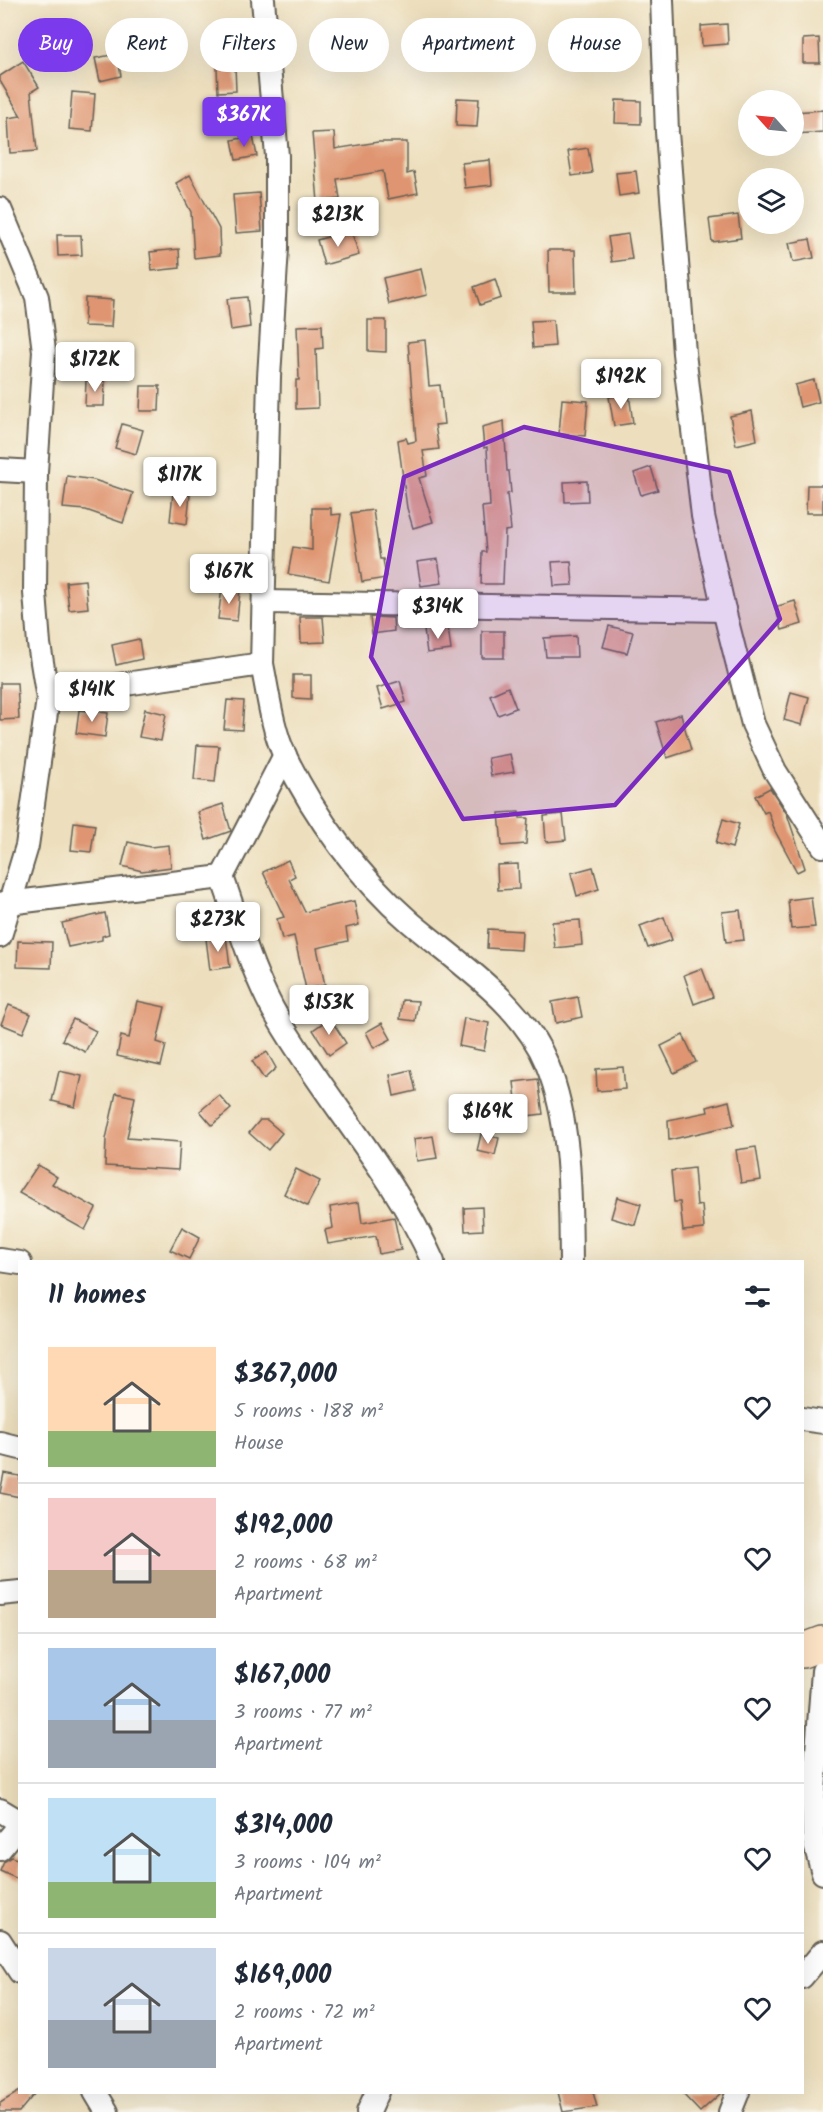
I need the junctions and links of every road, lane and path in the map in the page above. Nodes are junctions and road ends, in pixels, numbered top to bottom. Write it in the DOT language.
graph roads {
  1 [pos="263,0"];
  2 [pos="662,0"];
  3 [pos="0,209"];
  4 [pos="0,470"];
  5 [pos="36,472"];
  6 [pos="265,602"];
  7 [pos="724,610"];
  8 [pos="262,664"];
  9 [pos="48,699"];
  10 [pos="285,755"];
  11 [pos="823,846"];
  12 [pos="222,876"];
  13 [pos="6,904"];
  14 [pos="0,936"];
  15 [pos="0,1260"];
  16 [pos="432,1260"];
  17 [pos="570,1260"];
  18 [pos="18,1263"];
  19 [pos="804,1419"];
  20 [pos="823,1422"];
  21 [pos="0,1443"];
  22 [pos="18,1448"];
  23 [pos="18,1592"];
  24 [pos="0,1594"];
  25 [pos="823,1644"];
  26 [pos="804,1651"];
  27 [pos="823,1671"];
  28 [pos="0,1810"];
  29 [pos="18,1822"];
  30 [pos="18,1826"];
  31 [pos="0,1849"];
  32 [pos="823,1873"];
  33 [pos="0,1941"];
  34 [pos="823,1952"];
  35 [pos="18,1969"];
  36 [pos="804,1975"];
  37 [pos="96,2094"];
  38 [pos="376,2094"];
  39 [pos="737,2094"];
  40 [pos="107,2112"];
  41 [pos="368,2112"];
  42 [pos="730,2112"];
  1 -- 6 [label="street"];
  2 -- 7 [label="street"];
  3 -- 5 [label="street"];
  4 -- 5 [label="street"];
  5 -- 9 [label="street"];
  6 -- 7 [label="street"];
  6 -- 8 [label="street"];
  7 -- 11 [label="street"];
  8 -- 9 [label="street"];
  8 -- 10 [label="street"];
  9 -- 13 [label="street"];
  10 -- 12 [label="street"];
  10 -- 17 [label="street"];
  12 -- 13 [label="street"];
  12 -- 16 [label="street"];
  13 -- 14 [label="street"];
  15 -- 18 [label="street"];
  19 -- 20 [label="street"];
  21 -- 22 [label="street"];
  23 -- 24 [label="street"];
  25 -- 26 [label="street"];
  27 -- 32 [label="street"];
  28 -- 29 [label="street"];
  30 -- 31 [label="street"];
  33 -- 35 [label="street"];
  34 -- 36 [label="street"];
  37 -- 40 [label="street"];
  38 -- 41 [label="street"];
  39 -- 42 [label="street"];
}
